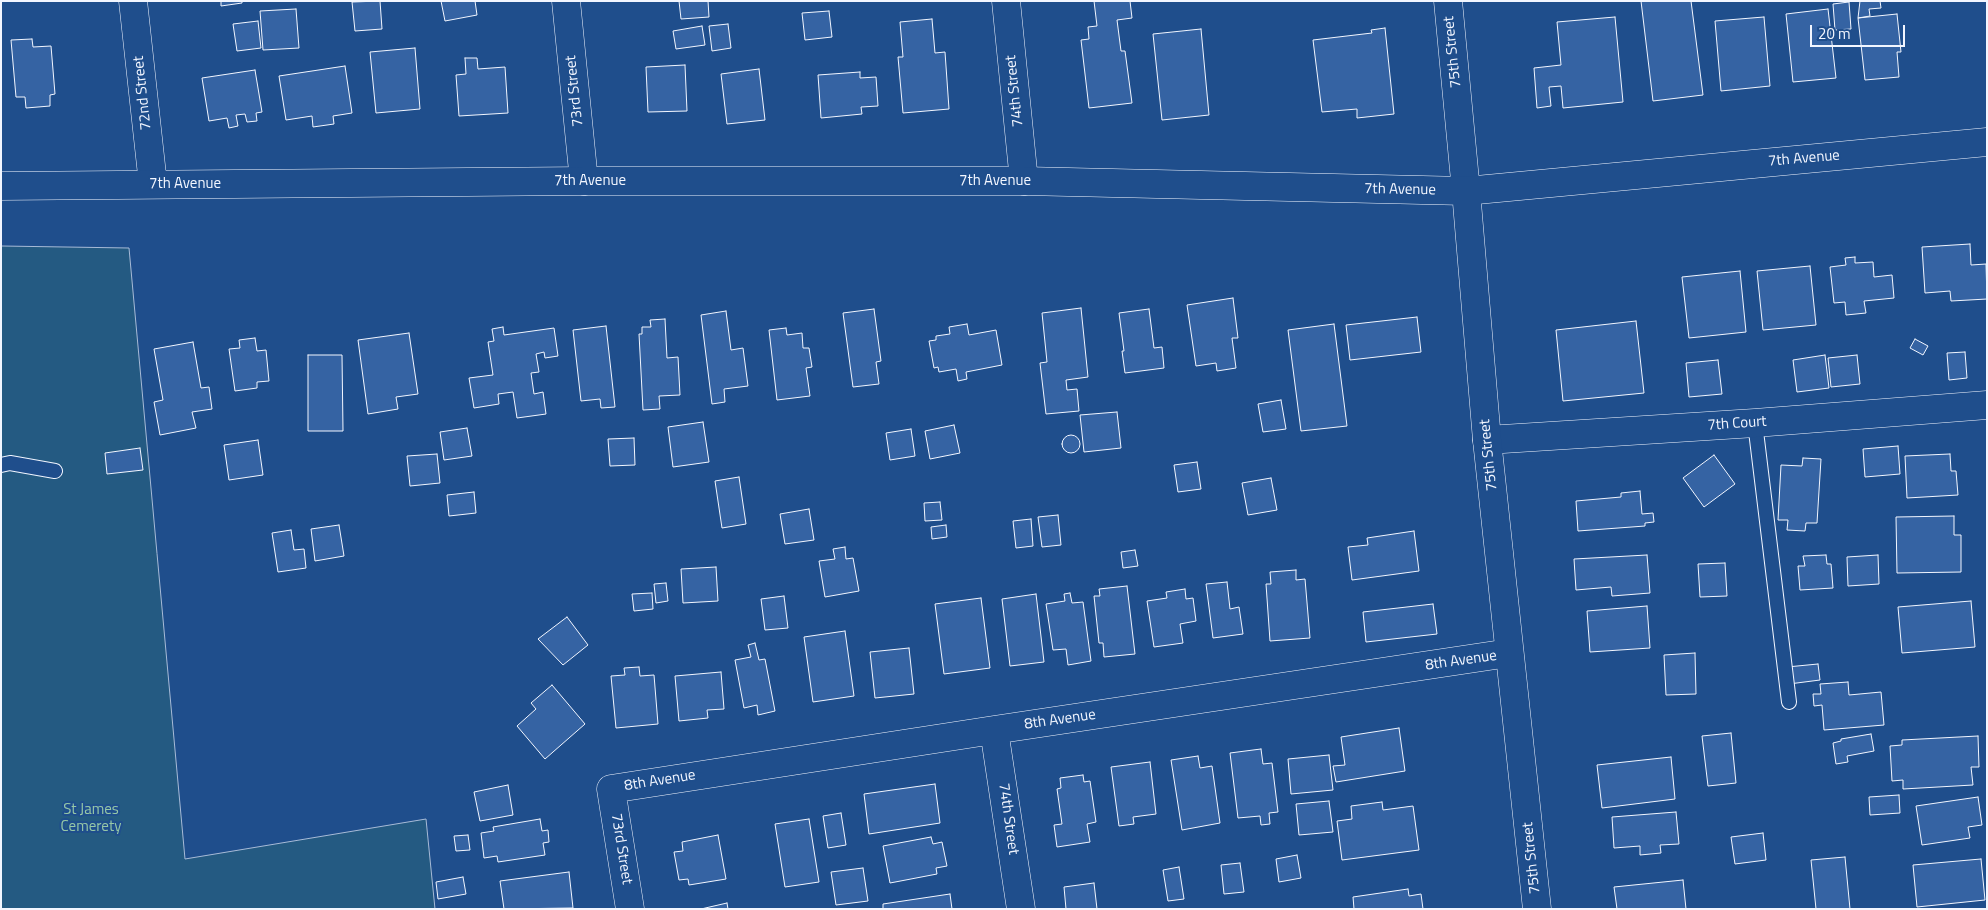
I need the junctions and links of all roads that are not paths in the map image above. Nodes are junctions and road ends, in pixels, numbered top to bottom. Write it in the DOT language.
graph roads {
  1 [pos="133,1"];
  2 [pos="566,1"];
  3 [pos="1006,1"];
  4 [pos="1448,1"];
  5 [pos="1987,142"];
  6 [pos="584,181"];
  7 [pos="1024,181"];
  8 [pos="153,184"];
  9 [pos="1,186"];
  10 [pos="1466,191"];
  11 [pos="1987,405"];
  12 [pos="1755,423"];
  13 [pos="1487,440"];
  14 [pos="1,466"];
  15 [pos="55,472"];
  16 [pos="1510,654"];
  17 [pos="1789,702"];
  18 [pos="994,730"];
  19 [pos="612,789"];
  20 [pos="630,909"];
  21 [pos="1021,909"];
  22 [pos="1537,909"];
  1 -- 8 [label="street, 72nd Street"];
  2 -- 6 [label="street, 73rd Street"];
  3 -- 7 [label="street, 74th Street"];
  4 -- 10 [label="street, 75th Street"];
  5 -- 10 [label="street, 7th Avenue"];
  6 -- 7 [label="street, 7th Avenue"];
  6 -- 8 [label="street, 7th Avenue"];
  7 -- 10 [label="street, 7th Avenue"];
  8 -- 9 [label="street, 7th Avenue"];
  10 -- 13 [label="street, 75th Street"];
  11 -- 12 [label="street, 7th Court"];
  12 -- 13 [label="street, 7th Court"];
  12 -- 17 [label="lane"];
  13 -- 16 [label="street, 75th Street"];
  14 -- 15 [label="lane"];
  16 -- 18 [label="street, 8th Avenue"];
  16 -- 22 [label="street, 75th Street"];
  18 -- 19 [label="street, 8th Avenue"];
  18 -- 21 [label="street, 74th Street"];
  19 -- 20 [label="street, 73rd Street"];
}
